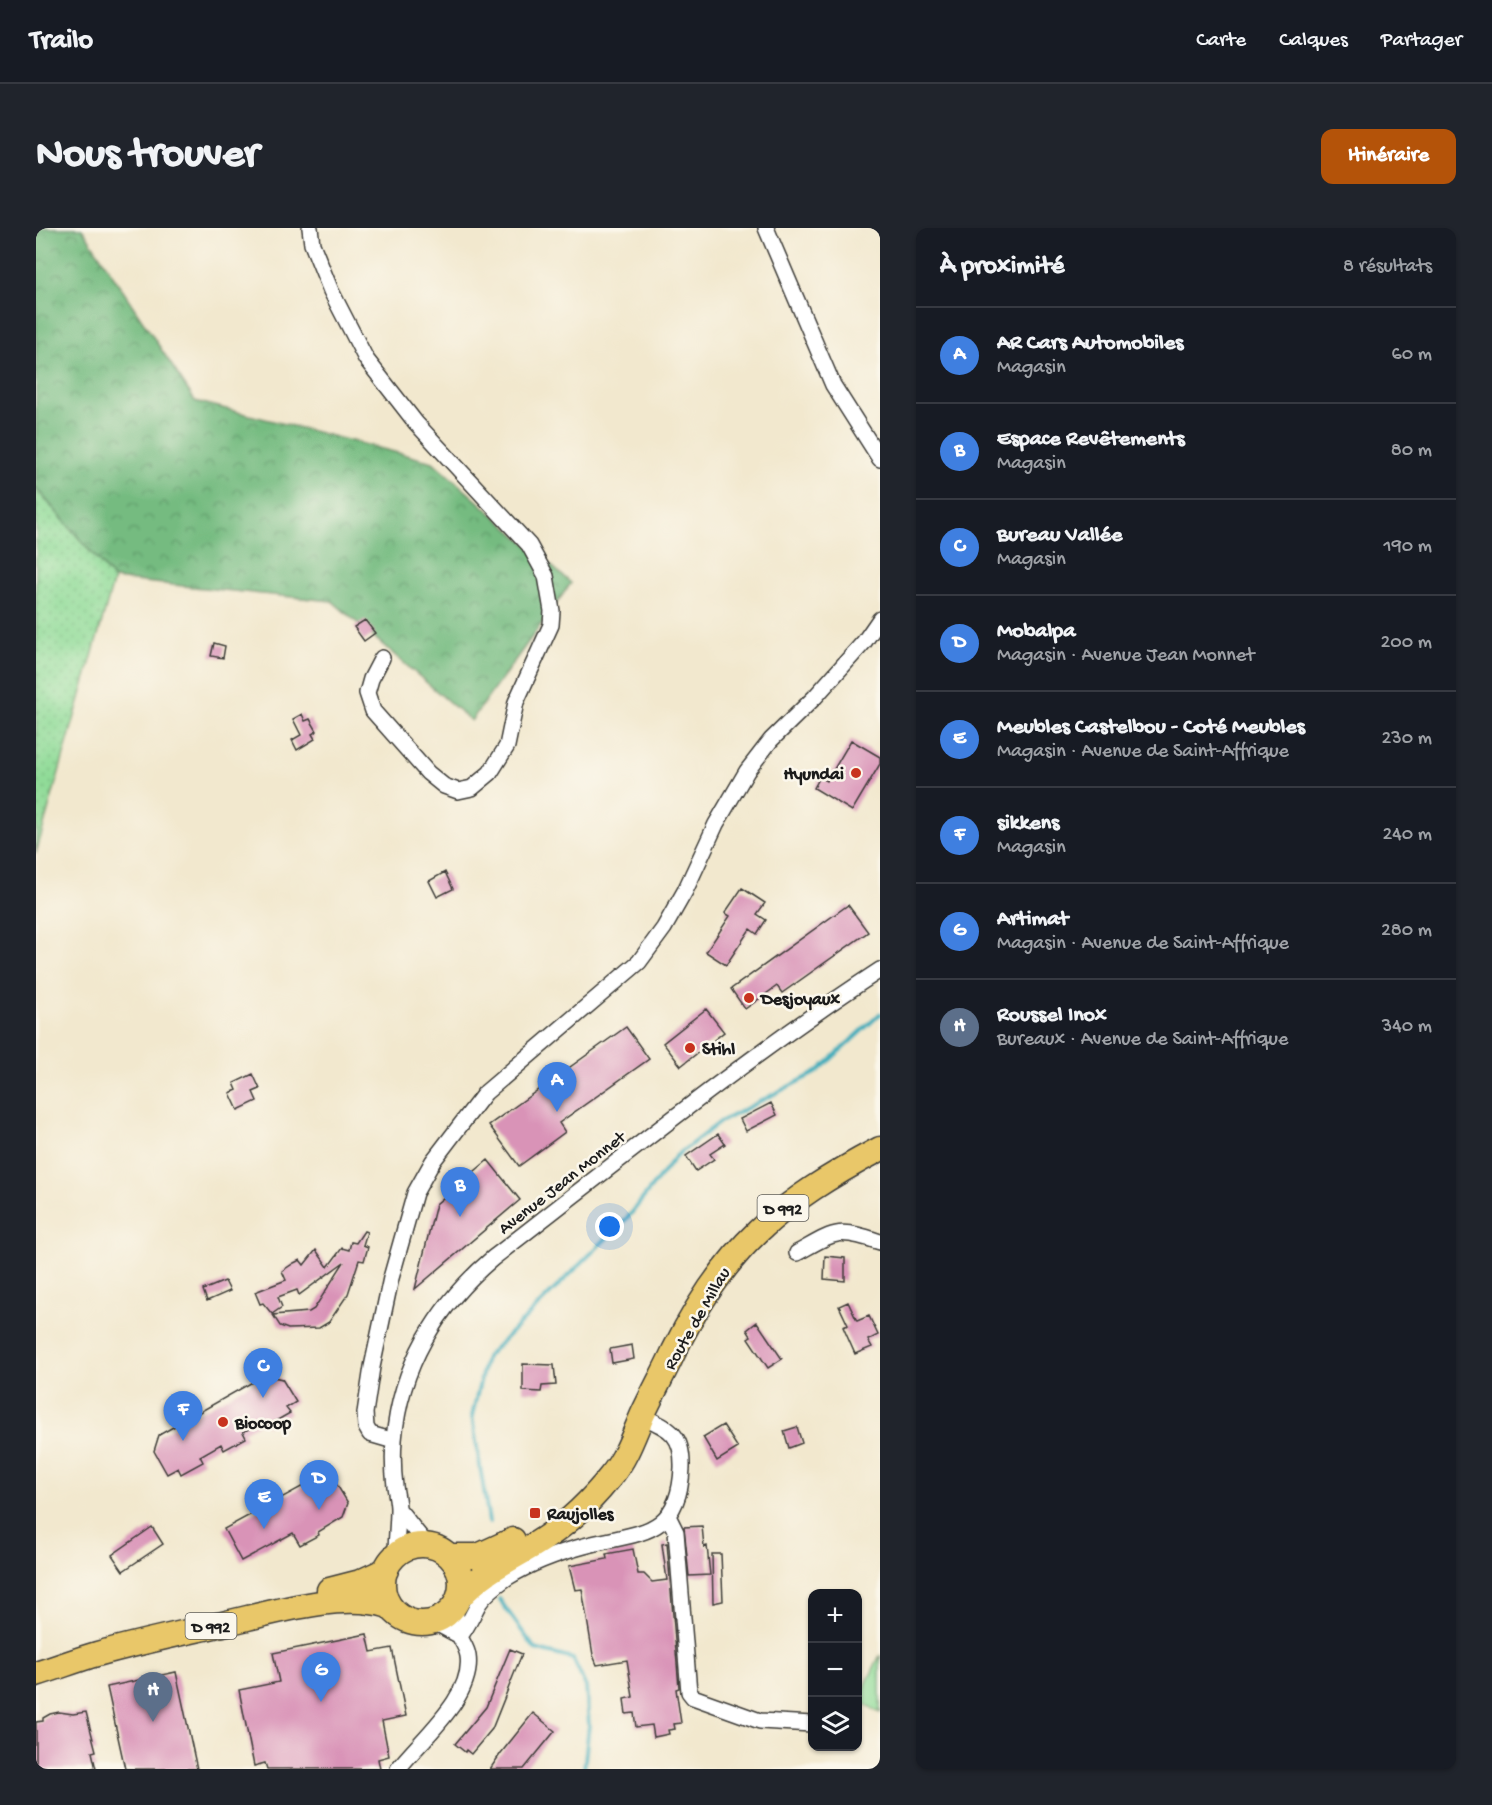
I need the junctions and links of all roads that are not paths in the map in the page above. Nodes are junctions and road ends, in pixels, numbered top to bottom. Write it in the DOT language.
graph roads {
  1 [pos="309,228"];
  2 [pos="766,228"];
  3 [pos="880,459"];
  4 [pos="880,618"];
  5 [pos="382,658"];
  6 [pos="880,970"];
  7 [pos="880,1149"];
  8 [pos="880,1242"];
  9 [pos="796,1253"];
  10 [pos="642,1416"];
  11 [pos="394,1441"];
  12 [pos="398,1509"];
  13 [pos="668,1516"];
  14 [pos="439,1551"];
  15 [pos="391,1563"];
  16 [pos="457,1602"];
  17 [pos="389,1606"];
  18 [pos="434,1622"];
  19 [pos="459,1636"];
  20 [pos="36,1663"];
  21 [pos="36,1674"];
  22 [pos="808,1724"];
  23 [pos="398,1769"];
  1 -- 5 [label="street"];
  2 -- 3 [label="street"];
  4 -- 11 [label="street"];
  6 -- 11 [label="street, Avenue Jean Monnet"];
  7 -- 10 [label="main road, Route de Millau / D 992"];
  8 -- 9 [label="street"];
  10 -- 13 [label="street"];
  10 -- 14 [label="main road, Route de Millau / D 992"];
  10 -- 16 [label="main road, Route de Millau / D 992"];
  11 -- 12 [label="street, Avenue Jean Monnet"];
  12 -- 14 [label="street, Avenue Jean Monnet"];
  12 -- 15 [label="street, Avenue Jean Monnet"];
  13 -- 19 [label="street"];
  13 -- 22 [label="street"];
  14 -- 15 [label="main road"];
  14 -- 16 [label="main road"];
  15 -- 17 [label="main road"];
  15 -- 20 [label="main road, D 992"];
  16 -- 18 [label="main road"];
  16 -- 19 [label="street"];
  17 -- 18 [label="main road"];
  17 -- 21 [label="main road, D 992"];
  18 -- 19 [label="street"];
  19 -- 23 [label="street"];
}
